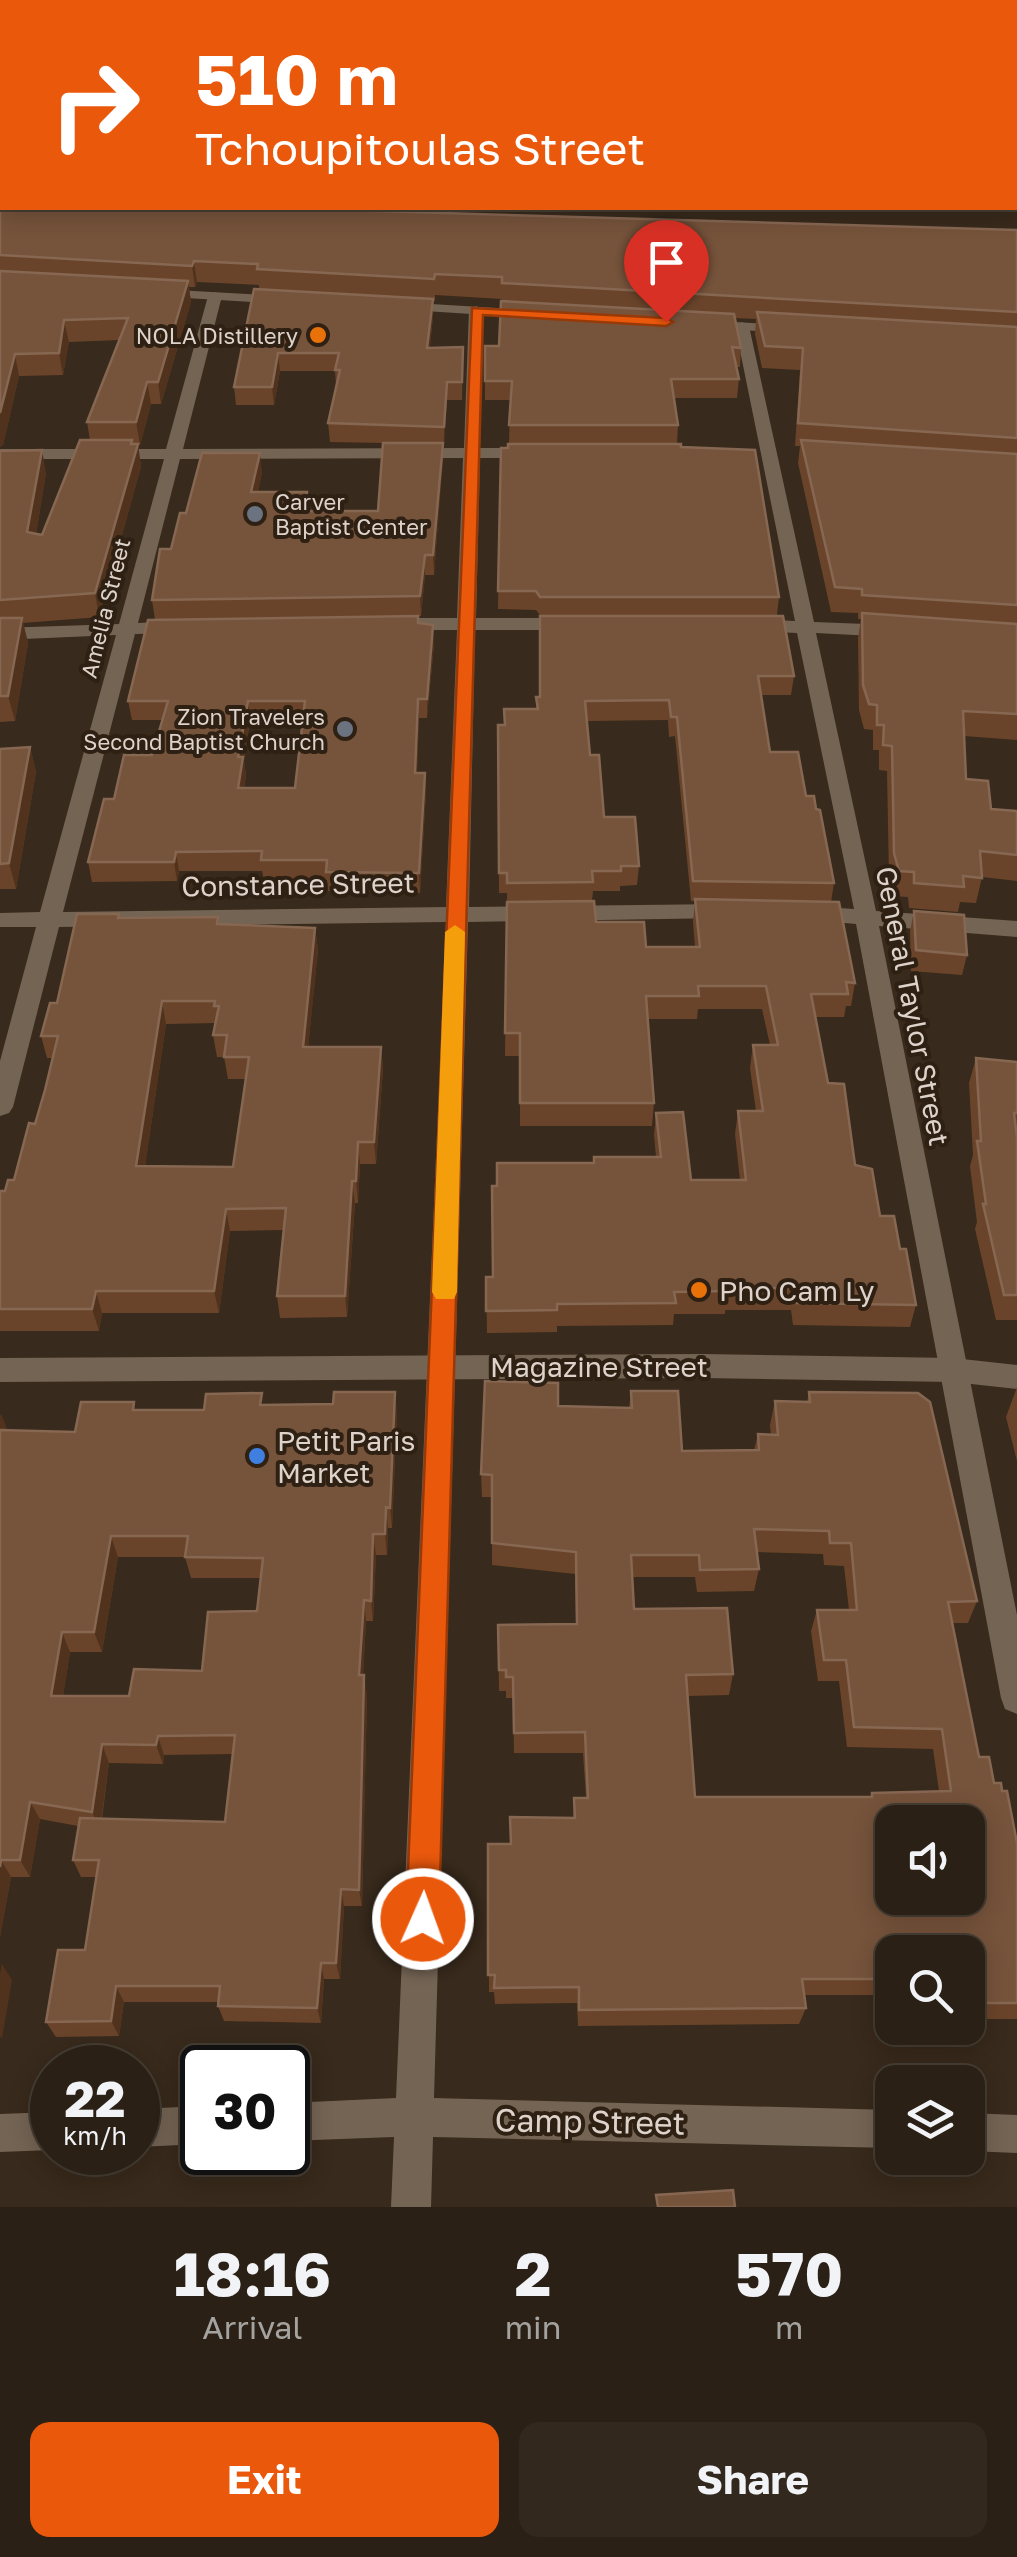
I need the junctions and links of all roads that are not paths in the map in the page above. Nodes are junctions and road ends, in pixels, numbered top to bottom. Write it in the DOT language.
graph roads {
  1 [pos="137,292"];
  2 [pos="215,296"];
  3 [pos="308,301"];
  4 [pos="383,305"];
  5 [pos="476,310"];
  6 [pos="552,315"];
  7 [pos="685,323"];
  8 [pos="742,326"];
  9 [pos="801,329"];
  10 [pos="170,453"];
  11 [pos="546,453"];
  12 [pos="0,454"];
  13 [pos="471,454"];
  14 [pos="371,624"];
  15 [pos="466,624"];
  16 [pos="586,624"];
  17 [pos="726,625"];
  18 [pos="806,626"];
  19 [pos="202,627"];
  20 [pos="126,628"];
  21 [pos="918,632"];
  22 [pos="0,634"];
  23 [pos="456,912"];
  24 [pos="755,912"];
  25 [pos="792,913"];
  26 [pos="866,915"];
  27 [pos="51,917"];
  28 [pos="0,920"];
  29 [pos="1017,929"];
  30 [pos="0,1106"];
  31 [pos="443,1365"];
  32 [pos="0,1370"];
  33 [pos="953,1370"];
  34 [pos="1017,1377"];
  35 [pos="1017,1698"];
  36 [pos="415,2117"];
  37 [pos="310,2121"];
  38 [pos="875,2130"];
  39 [pos="30,2132"];
  40 [pos="0,2133"];
  41 [pos="985,2133"];
  42 [pos="1017,2134"];
  43 [pos="411,2207"];
  1 -- 2 [label="street"];
  2 -- 3 [label="street"];
  2 -- 10 [label="street, Amelia Street"];
  4 -- 5 [label="street"];
  5 -- 6 [label="street"];
  5 -- 13 [label="street"];
  7 -- 8 [label="street"];
  8 -- 9 [label="street"];
  8 -- 18 [label="street, General Taylor Street"];
  10 -- 12 [label="street"];
  10 -- 13 [label="street"];
  10 -- 20 [label="street, Amelia Street"];
  11 -- 13 [label="street"];
  13 -- 15 [label="street"];
  14 -- 15 [label="street"];
  15 -- 16 [label="street"];
  15 -- 23 [label="street"];
  17 -- 18 [label="street"];
  18 -- 21 [label="street"];
  18 -- 26 [label="street, General Taylor Street"];
  19 -- 20 [label="street"];
  20 -- 22 [label="street"];
  20 -- 27 [label="street, Amelia Street"];
  23 -- 24 [label="street, Constance Street"];
  23 -- 27 [label="street, Constance Street"];
  23 -- 31 [label="street"];
  25 -- 26 [label="street"];
  26 -- 29 [label="street"];
  26 -- 33 [label="street, General Taylor Street"];
  27 -- 28 [label="street, Constance Street"];
  27 -- 30 [label="street, Amelia Street"];
  31 -- 32 [label="street, Magazine Street"];
  31 -- 33 [label="street, Magazine Street"];
  31 -- 36 [label="street"];
  33 -- 34 [label="street, Magazine Street"];
  33 -- 35 [label="street, General Taylor Street"];
  36 -- 37 [label="street, Camp Street"];
  36 -- 38 [label="street, Camp Street"];
  36 -- 43 [label="street"];
  39 -- 40 [label="street"];
  41 -- 42 [label="street"];
}
